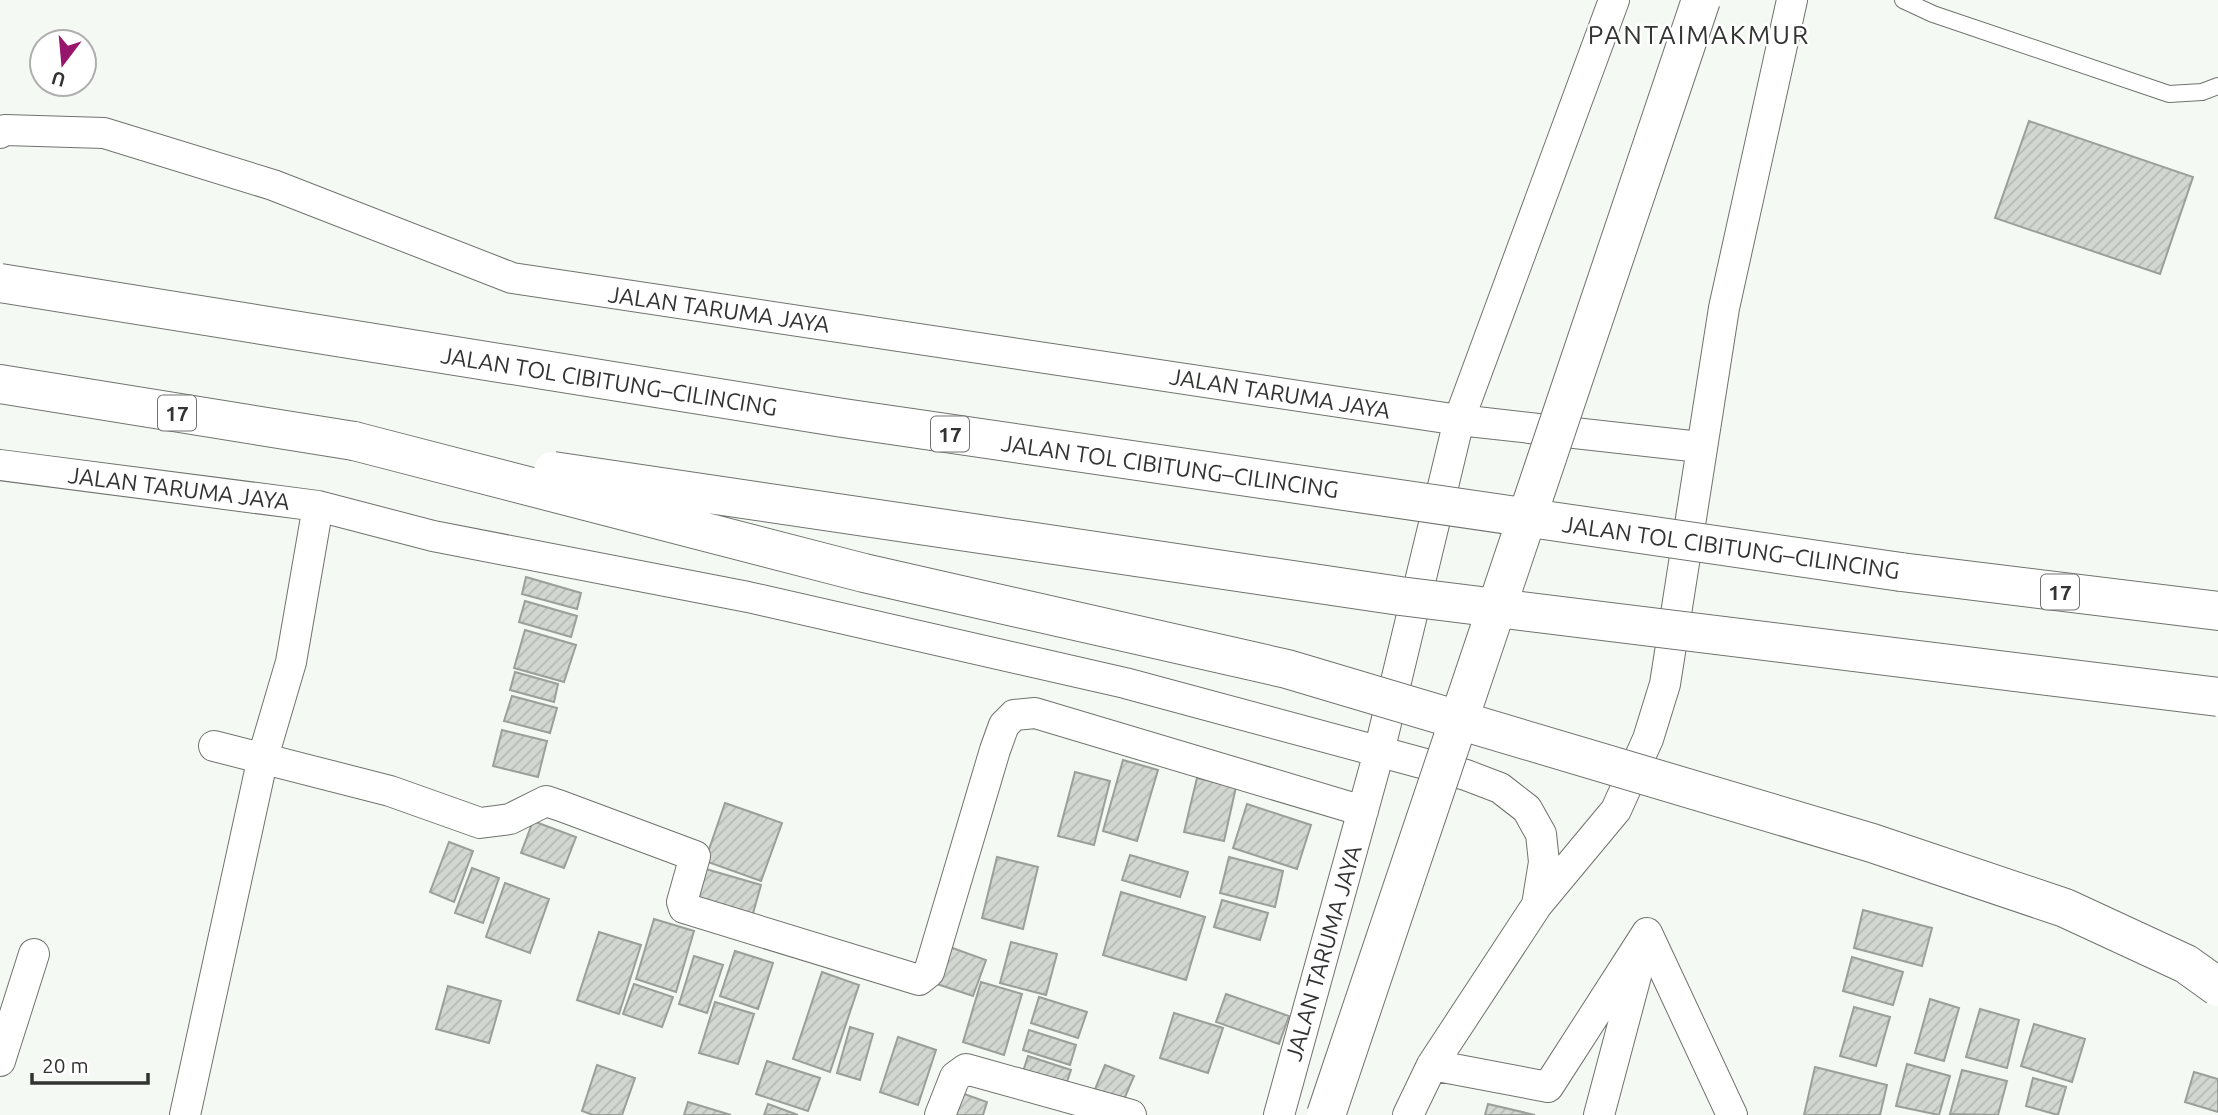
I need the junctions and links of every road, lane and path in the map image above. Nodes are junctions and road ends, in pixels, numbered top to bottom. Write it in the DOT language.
graph roads {
  1 [pos="1614,0"];
  2 [pos="1701,0"];
  3 [pos="1792,0"];
  4 [pos="1903,0"];
  5 [pos="2218,86"];
  6 [pos="0,132"];
  7 [pos="0,283"];
  8 [pos="0,384"];
  9 [pos="1459,420"];
  10 [pos="354,441"];
  11 [pos="1700,447"];
  12 [pos="0,466"];
  13 [pos="318,506"];
  14 [pos="1901,572"];
  15 [pos="2218,586"];
  16 [pos="2218,611"];
  17 [pos="2218,697"];
  18 [pos="214,746"];
  19 [pos="1379,752"];
  20 [pos="263,757"];
  21 [pos="1363,811"];
  22 [pos="1537,905"];
  23 [pos="1647,933"];
  24 [pos="34,954"];
  25 [pos="2218,987"];
  26 [pos="0,1061"];
  27 [pos="1432,1065"];
  28 [pos="185,1115"];
  29 [pos="940,1115"];
  30 [pos="1130,1115"];
  31 [pos="1279,1115"];
  32 [pos="1326,1115"];
  33 [pos="1408,1115"];
  34 [pos="1599,1115"];
  35 [pos="1732,1115"];
  1 -- 9 [label="street, JALAN TARUMA JAYA"];
  2 -- 32 [label="main road, bridge"];
  3 -- 11 [label="street, JALAN TARUMA JAYA"];
  4 -- 5 [label="lane"];
  6 -- 9 [label="street, JALAN TARUMA JAYA"];
  7 -- 14 [label="main road, JALAN TOL CIBITUNG–CILINCING / 17, bridge"];
  8 -- 10 [label="main road, 17"];
  9 -- 11 [label="street, JALAN TARUMA JAYA"];
  9 -- 19 [label="street, JALAN TARUMA JAYA"];
  10 -- 17 [label="main road, 17, bridge"];
  10 -- 25 [label="main road, bridge"];
  11 -- 22 [label="street, JALAN TARUMA JAYA"];
  12 -- 13 [label="street, JALAN TARUMA JAYA"];
  13 -- 19 [label="street, JALAN TARUMA JAYA"];
  13 -- 20 [label="street"];
  14 -- 15 [label="main road"];
  14 -- 16 [label="main road, JALAN TOL CIBITUNG–CILINCING / 17"];
  18 -- 20 [label="street"];
  19 -- 21 [label="street, JALAN TARUMA JAYA"];
  19 -- 22 [label="street, JALAN TARUMA JAYA"];
  20 -- 21 [label="street"];
  20 -- 28 [label="street"];
  21 -- 31 [label="street, JALAN TARUMA JAYA"];
  22 -- 27 [label="street, JALAN TARUMA JAYA"];
  23 -- 27 [label="street"];
  23 -- 34 [label="street"];
  23 -- 35 [label="street"];
  24 -- 26 [label="street"];
  27 -- 33 [label="street, JALAN TARUMA JAYA"];
  29 -- 30 [label="street"];
}
